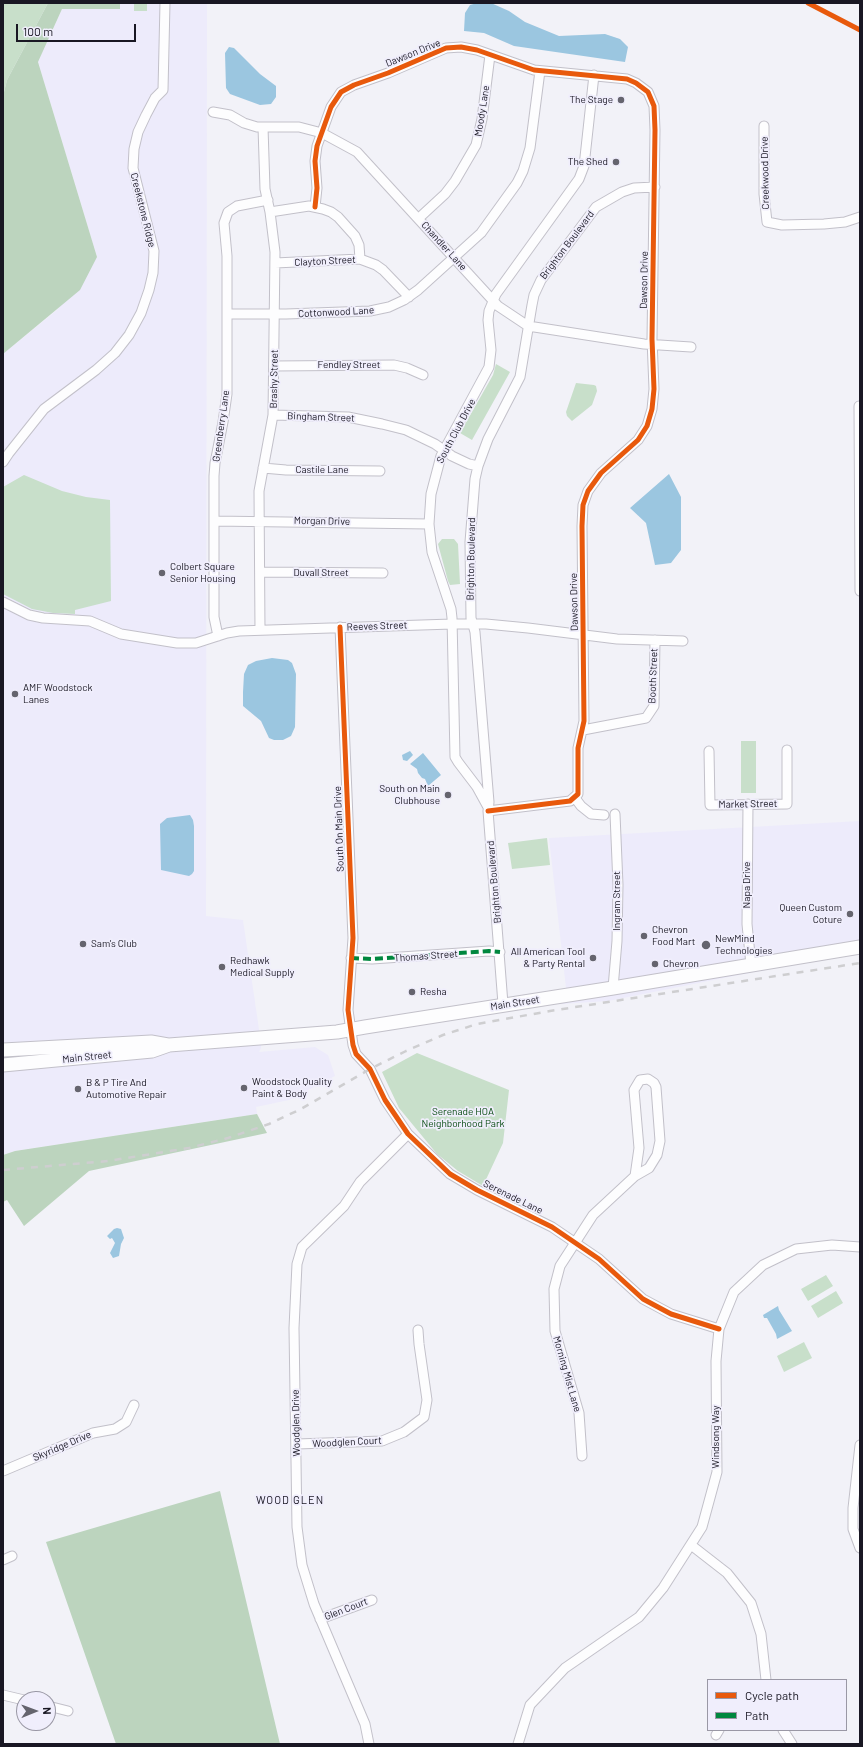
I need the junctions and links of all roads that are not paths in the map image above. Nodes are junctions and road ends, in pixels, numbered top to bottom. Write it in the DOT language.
graph roads {
  1 [pos="165,3"];
  2 [pos="490,55"];
  3 [pos="540,71"];
  4 [pos="594,76"];
  5 [pos="212,112"];
  6 [pos="764,126"];
  7 [pos="263,127"];
  8 [pos="322,133"];
  9 [pos="655,186"];
  10 [pos="268,200"];
  11 [pos="315,207"];
  12 [pos="270,212"];
  13 [pos="860,217"];
  14 [pos="419,218"];
  15 [pos="455,258"];
  16 [pos="360,259"];
  17 [pos="275,263"];
  18 [pos="409,297"];
  19 [pos="494,301"];
  20 [pos="227,314"];
  21 [pos="274,314"];
  22 [pos="528,326"];
  23 [pos="653,345"];
  24 [pos="691,347"];
  25 [pos="274,366"];
  26 [pos="423,375"];
  27 [pos="859,406"];
  28 [pos="273,415"];
  29 [pos="444,450"];
  30 [pos="3,462"];
  31 [pos="478,466"];
  32 [pos="263,468"];
  33 [pos="380,471"];
  34 [pos="214,520"];
  35 [pos="259,520"];
  36 [pos="429,524"];
  37 [pos="260,572"];
  38 [pos="383,573"];
  39 [pos="860,591"];
  40 [pos="3,602"];
  41 [pos="452,624"];
  42 [pos="473,624"];
  43 [pos="340,627"];
  44 [pos="260,630"];
  45 [pos="583,634"];
  46 [pos="218,636"];
  47 [pos="655,640"];
  48 [pos="682,641"];
  49 [pos="583,730"];
  50 [pos="787,750"];
  51 [pos="709,751"];
  52 [pos="575,798"];
  53 [pos="748,804"];
  54 [pos="488,809"];
  55 [pos="615,814"];
  56 [pos="604,815"];
  57 [pos="860,947"];
  58 [pos="500,952"];
  59 [pos="351,958"];
  60 [pos="751,965"];
  61 [pos="613,988"];
  62 [pos="503,1004"];
  63 [pos="351,1030"];
  64 [pos="169,1045"];
  65 [pos="3,1050"];
  66 [pos="3,1065"];
  67 [pos="408,1134"];
  68 [pos="634,1176"];
  69 [pos="575,1242"];
  70 [pos="860,1247"];
  71 [pos="719,1329"];
  72 [pos="418,1330"];
  73 [pos="134,1405"];
  74 [pos="297,1444"];
  75 [pos="860,1445"];
  76 [pos="582,1456"];
  77 [pos="3,1471"];
  78 [pos="858,1539"];
  79 [pos="691,1544"];
  80 [pos="860,1548"];
  81 [pos="12,1556"];
  82 [pos="3,1560"];
  83 [pos="372,1600"];
  84 [pos="320,1619"];
  85 [pos="766,1679"];
  86 [pos="3,1695"];
  87 [pos="16,1698"];
  88 [pos="56,1708"];
  89 [pos="68,1711"];
  90 [pos="784,1731"];
  91 [pos="369,1744"];
  92 [pos="518,1744"];
  93 [pos="792,1744"];
  1 -- 30 [label="street, Creekstone Ridge"];
  2 -- 3 [label="street, Dawson Drive"];
  2 -- 8 [label="street, Dawson Drive"];
  2 -- 14 [label="street, Moody Lane"];
  3 -- 4 [label="street, Dawson Drive"];
  3 -- 15 [label="street, Cottonwood Lane"];
  4 -- 9 [label="street, Dawson Drive"];
  4 -- 19 [label="street, South Club Drive"];
  5 -- 7 [label="street, Chandler Lane"];
  6 -- 13 [label="street, Creekwood Drive"];
  7 -- 8 [label="street, Chandler Lane"];
  7 -- 10 [label="street, Brashy Street"];
  8 -- 11 [label="street, Dawson Drive"];
  8 -- 14 [label="street, Chandler Lane"];
  9 -- 22 [label="street, Brighton Boulevard"];
  9 -- 23 [label="street, Dawson Drive"];
  10 -- 12 [label="street, Brashy Street"];
  10 -- 20 [label="street, Greenberry Lane"];
  11 -- 12 [label="street"];
  11 -- 16 [label="street"];
  12 -- 17 [label="street, Brashy Street"];
  14 -- 15 [label="street, Chandler Lane"];
  15 -- 18 [label="street, Cottonwood Lane"];
  15 -- 19 [label="street, Chandler Lane"];
  16 -- 17 [label="street, Clayton Street"];
  16 -- 18 [label="street, Clayton Street"];
  17 -- 21 [label="street, Brashy Street"];
  18 -- 21 [label="street, Cottonwood Lane"];
  19 -- 22 [label="street, Chandler Lane"];
  19 -- 29 [label="street, South Club Drive"];
  20 -- 21 [label="street, Cottonwood Lane"];
  20 -- 34 [label="street, Greenberry Lane"];
  21 -- 25 [label="street, Brashy Street"];
  22 -- 23 [label="street, Chandler Lane"];
  22 -- 31 [label="street, Brighton Boulevard"];
  23 -- 24 [label="street, Chandler Lane"];
  23 -- 45 [label="street, Dawson Drive"];
  25 -- 26 [label="street, Fendley Street"];
  25 -- 28 [label="street, Brashy Street"];
  27 -- 39 [label="street"];
  28 -- 29 [label="street, Bingham Street"];
  28 -- 32 [label="street, Brashy Street"];
  29 -- 31 [label="street, Bingham Street"];
  29 -- 36 [label="street, South Club Drive"];
  31 -- 42 [label="street, Brighton Boulevard"];
  32 -- 33 [label="street, Castile Lane"];
  32 -- 35 [label="street, Brashy Street"];
  34 -- 35 [label="street, Morgan Drive"];
  34 -- 46 [label="street, Greenberry Lane"];
  35 -- 36 [label="street, Morgan Drive"];
  35 -- 37 [label="street, Brashy Street"];
  36 -- 41 [label="street, South Club Drive"];
  37 -- 38 [label="street, Duvall Street"];
  37 -- 44 [label="street, Brashy Street"];
  40 -- 46 [label="street, Reeves Street"];
  41 -- 42 [label="street, Reeves Street"];
  41 -- 43 [label="street, Reeves Street"];
  41 -- 54 [label="street, South Club Drive"];
  42 -- 45 [label="street, Reeves Street"];
  42 -- 54 [label="street, Brighton Boulevard"];
  43 -- 44 [label="street, Reeves Street"];
  43 -- 59 [label="street, South On Main Drive"];
  44 -- 46 [label="street, Reeves Street"];
  45 -- 47 [label="street, Reeves Street"];
  45 -- 49 [label="street, Dawson Drive"];
  47 -- 48 [label="street, Reeves Street"];
  47 -- 49 [label="street, Booth Street"];
  49 -- 52 [label="street, Dawson Drive"];
  50 -- 53 [label="street, Market Street"];
  51 -- 53 [label="street, Market Street"];
  52 -- 54 [label="street"];
  52 -- 56 [label="street"];
  53 -- 60 [label="street, Napa Drive"];
  54 -- 58 [label="street, Brighton Boulevard"];
  55 -- 61 [label="street, Ingram Street"];
  57 -- 60 [label="main road, Main Street"];
  58 -- 59 [label="street, Thomas Street"];
  58 -- 62 [label="street, Brighton Boulevard"];
  59 -- 63 [label="street, South On Main Drive"];
  60 -- 61 [label="main road, Main Street"];
  61 -- 62 [label="main road, Main Street"];
  62 -- 63 [label="main road, Main Street"];
  63 -- 64 [label="main road, Main Street"];
  63 -- 67 [label="street, Serenade Lane"];
  64 -- 65 [label="main road, Main Street"];
  64 -- 66 [label="main road, Main Street"];
  67 -- 69 [label="street, Serenade Lane"];
  67 -- 74 [label="street, Woodglen Drive"];
  68 -- 68 [label="street, Morning Mist Lane"];
  68 -- 69 [label="street, Morning Mist Lane"];
  69 -- 71 [label="street, Serenade Lane"];
  69 -- 76 [label="street, Morning Mist Lane"];
  70 -- 71 [label="street, Windsong Way"];
  71 -- 79 [label="street, Windsong Way"];
  72 -- 74 [label="street, Woodglen Court"];
  73 -- 77 [label="street, Skyridge Drive"];
  74 -- 84 [label="street, Woodglen Drive"];
  75 -- 78 [label="street"];
  78 -- 80 [label="street"];
  79 -- 85 [label="street"];
  79 -- 92 [label="street, Windsong Way"];
  81 -- 82 [label="street"];
  83 -- 84 [label="street, Glen Court"];
  84 -- 91 [label="street, Woodglen Drive"];
  86 -- 87 [label="street"];
  88 -- 89 [label="street"];
  90 -- 93 [label="street"];
}
